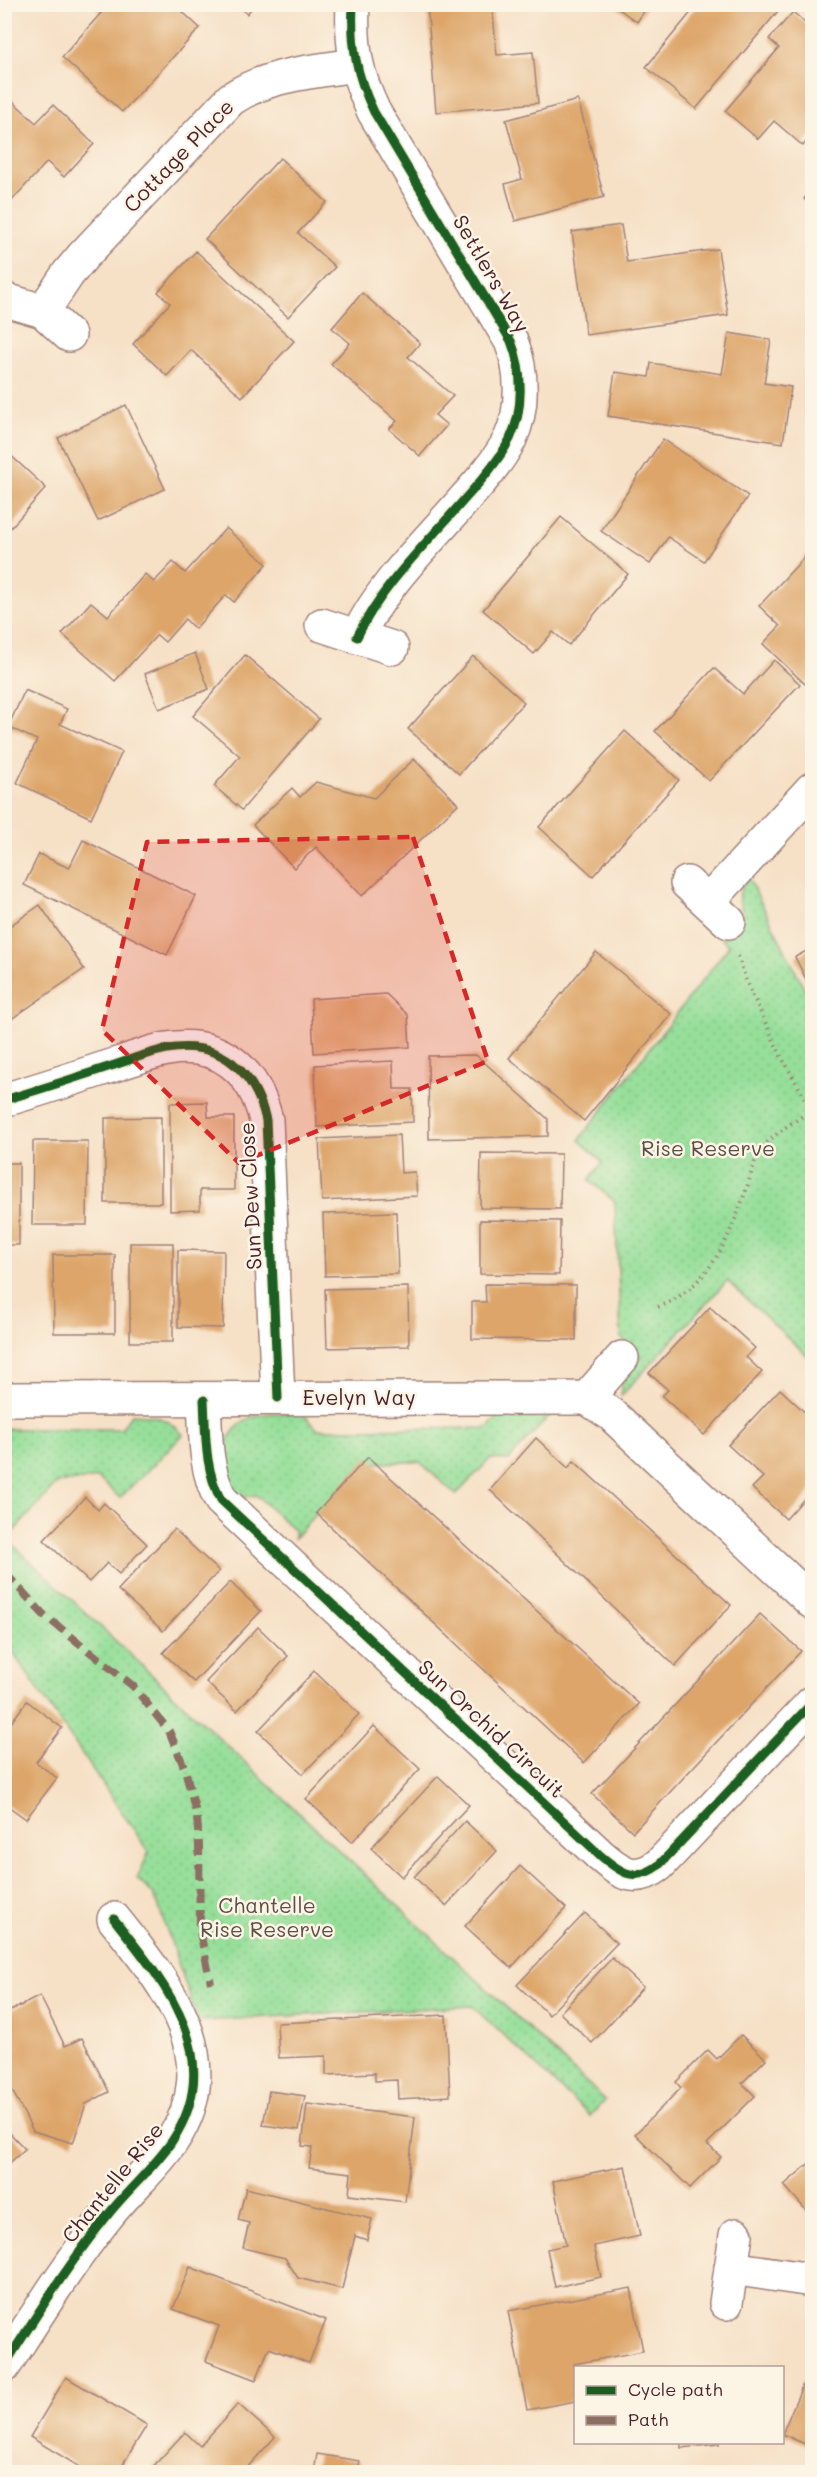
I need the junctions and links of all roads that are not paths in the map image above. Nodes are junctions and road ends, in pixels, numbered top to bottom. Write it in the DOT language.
graph roads {
  1 [pos="353,4"];
  2 [pos="355,65"];
  3 [pos="9,301"];
  4 [pos="43,311"];
  5 [pos="69,335"];
  6 [pos="322,625"];
  7 [pos="357,637"];
  8 [pos="392,648"];
  9 [pos="813,789"];
  10 [pos="708,902"];
  11 [pos="4,1100"];
  12 [pos="622,1358"];
  13 [pos="278,1398"];
  14 [pos="588,1398"];
  15 [pos="4,1399"];
  16 [pos="204,1400"];
  17 [pos="813,1602"];
  18 [pos="813,1703"];
  19 [pos="114,1919"];
  20 [pos="736,2235"];
  21 [pos="731,2268"];
  22 [pos="813,2280"];
  23 [pos="726,2303"];
  24 [pos="4,2366"];
  1 -- 2 [label="street, Settlers Way"];
  2 -- 4 [label="street, Cottage Place"];
  2 -- 7 [label="street, Settlers Way"];
  3 -- 4 [label="street"];
  4 -- 5 [label="street"];
  6 -- 7 [label="street"];
  7 -- 8 [label="street"];
  9 -- 10 [label="street"];
  11 -- 13 [label="street, Sun Dew Close"];
  12 -- 14 [label="street"];
  13 -- 14 [label="street, Evelyn Way"];
  13 -- 16 [label="street, Evelyn Way"];
  14 -- 17 [label="street"];
  15 -- 16 [label="street, Evelyn Way"];
  16 -- 18 [label="street, Sun Orchid Circuit"];
  19 -- 24 [label="street, Chantelle Rise"];
  20 -- 21 [label="street"];
  21 -- 22 [label="street"];
  21 -- 23 [label="street"];
}
